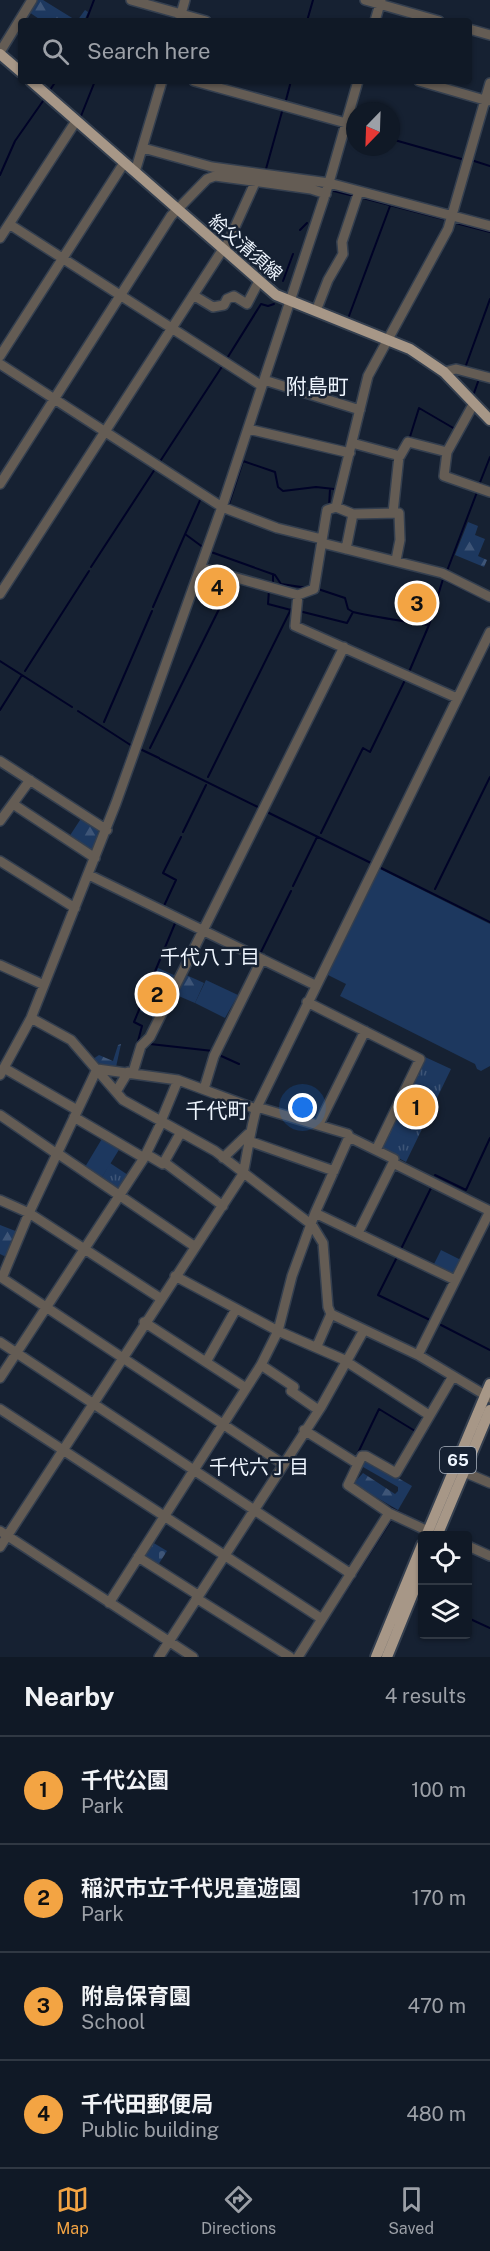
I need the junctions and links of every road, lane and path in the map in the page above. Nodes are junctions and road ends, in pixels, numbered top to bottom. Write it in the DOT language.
graph roads {
  1 [pos="32,0"];
  2 [pos="131,0"];
  3 [pos="185,0"];
  4 [pos="365,0"];
  5 [pos="381,2"];
  6 [pos="21,18"];
  7 [pos="180,18"];
  8 [pos="376,18"];
  9 [pos="430,18"];
  10 [pos="18,23"];
  11 [pos="472,30"];
  12 [pos="490,35"];
  13 [pos="0,53"];
  14 [pos="18,69"];
  15 [pos="490,83"];
  16 [pos="34,84"];
  17 [pos="161,84"];
  18 [pos="205,84"];
  19 [pos="357,84"];
  20 [pos="428,84"];
  21 [pos="488,101"];
  22 [pos="352,102"];
  23 [pos="76,121"];
  24 [pos="346,123"];
  25 [pos="143,148"];
  26 [pos="124,163"];
  27 [pos="135,172"];
  28 [pos="257,177"];
  29 [pos="327,188"];
  30 [pos="358,195"];
  31 [pos="178,210"];
  32 [pos="451,220"];
  33 [pos="9,224"];
  34 [pos="490,226"];
  35 [pos="0,238"];
  36 [pos="224,250"];
  37 [pos="63,259"];
  38 [pos="259,281"];
  39 [pos="118,295"];
  40 [pos="193,295"];
  41 [pos="289,301"];
  42 [pos="316,311"];
  43 [pos="171,328"];
  44 [pos="388,338"];
  45 [pos="0,356"];
  46 [pos="0,364"];
  47 [pos="444,372"];
  48 [pos="490,378"];
  49 [pos="263,383"];
  50 [pos="52,398"];
  51 [pos="474,403"];
  52 [pos="360,410"];
  53 [pos="490,420"];
  54 [pos="248,429"];
  55 [pos="104,431"];
  56 [pos="351,448"];
  57 [pos="447,452"];
  58 [pos="399,456"];
  59 [pos="0,484"];
  60 [pos="490,492"];
  61 [pos="222,507"];
  62 [pos="336,507"];
  63 [pos="393,513"];
  64 [pos="353,514"];
  65 [pos="322,541"];
  66 [pos="346,549"];
  67 [pos="396,560"];
  68 [pos="201,568"];
  69 [pos="0,594"];
  70 [pos="298,595"];
  71 [pos="490,597"];
  72 [pos="490,632"];
  73 [pos="344,646"];
  74 [pos="457,698"];
  75 [pos="0,761"];
  76 [pos="30,780"];
  77 [pos="13,804"];
  78 [pos="0,821"];
  79 [pos="107,830"];
  80 [pos="96,858"];
  81 [pos="0,862"];
  82 [pos="88,875"];
  83 [pos="75,908"];
  84 [pos="203,931"];
  85 [pos="262,959"];
  86 [pos="0,966"];
  87 [pos="44,985"];
  88 [pos="315,985"];
  89 [pos="307,1002"];
  90 [pos="31,1018"];
  91 [pos="365,1031"];
  92 [pos="97,1069"];
  93 [pos="2,1072"];
  94 [pos="130,1072"];
  95 [pos="178,1080"];
  96 [pos="204,1089"];
  97 [pos="116,1092"];
  98 [pos="256,1108"];
  99 [pos="76,1113"];
  100 [pos="0,1115"];
  101 [pos="161,1121"];
  102 [pos="319,1124"];
  103 [pos="181,1132"];
  104 [pos="349,1137"];
  105 [pos="248,1138"];
  106 [pos="376,1150"];
  107 [pos="57,1153"];
  108 [pos="145,1156"];
  109 [pos="223,1158"];
  110 [pos="164,1162"];
  111 [pos="393,1163"];
  112 [pos="334,1171"];
  113 [pos="243,1174"];
  114 [pos="120,1196"];
  115 [pos="0,1200"];
  116 [pos="223,1206"];
  117 [pos="490,1211"];
  118 [pos="29,1213"];
  119 [pos="315,1213"];
  120 [pos="312,1225"];
  121 [pos="358,1233"];
  122 [pos="194,1246"];
  123 [pos="85,1250"];
  124 [pos="4,1260"];
  125 [pos="175,1276"];
  126 [pos="1,1279"];
  127 [pos="455,1280"];
  128 [pos="160,1298"];
  129 [pos="46,1309"];
  130 [pos="236,1309"];
  131 [pos="331,1314"];
  132 [pos="144,1322"];
  133 [pos="364,1330"];
  134 [pos="278,1332"];
  135 [pos="0,1342"];
  136 [pos="317,1346"];
  137 [pos="17,1353"];
  138 [pos="418,1355"];
  139 [pos="121,1359"];
  140 [pos="347,1361"];
  141 [pos="206,1362"];
  142 [pos="261,1365"];
  143 [pos="453,1377"];
  144 [pos="0,1378"];
  145 [pos="490,1384"];
  146 [pos="246,1388"];
  147 [pos="488,1396"];
  148 [pos="92,1405"];
  149 [pos="0,1409"];
  150 [pos="317,1409"];
  151 [pos="490,1410"];
  152 [pos="429,1415"];
  153 [pos="222,1425"];
  154 [pos="304,1430"];
  155 [pos="63,1451"];
  156 [pos="283,1464"];
  157 [pos="358,1464"];
  158 [pos="193,1471"];
  159 [pos="464,1472"];
  160 [pos="490,1483"];
  161 [pos="253,1510"];
  162 [pos="389,1513"];
  163 [pos="164,1517"];
  164 [pos="428,1531"];
  165 [pos="435,1531"];
  166 [pos="435,1531"];
  167 [pos="3,1534"];
  168 [pos="0,1547"];
  169 [pos="472,1548"];
  170 [pos="224,1555"];
  171 [pos="490,1556"];
  172 [pos="138,1557"];
  173 [pos="418,1557"];
  174 [pos="351,1574"];
  175 [pos="418,1583"];
  176 [pos="197,1597"];
  177 [pos="109,1603"];
  178 [pos="322,1619"];
  179 [pos="169,1641"];
  180 [pos="388,1656"];
  181 [pos="159,1657"];
  182 [pos="193,1657"];
  183 [pos="290,1657"];
  184 [pos="298,1657"];
  185 [pos="375,1657"];
  1 -- 6 [label="street"];
  2 -- 7 [label="street"];
  3 -- 7 [label="street"];
  4 -- 5 [label="street"];
  5 -- 8 [label="street"];
  5 -- 9 [label="street"];
  10 -- 13 [label="street"];
  11 -- 12 [label="street"];
  13 -- 14 [label="main road"];
  15 -- 21 [label="street"];
  16 -- 23 [label="main road, 給父清須線"];
  17 -- 25 [label="street"];
  18 -- 24 [label="street"];
  19 -- 22 [label="street"];
  20 -- 21 [label="street"];
  21 -- 32 [label="street"];
  23 -- 26 [label="main road, 給父清須線"];
  23 -- 33 [label="street"];
  24 -- 29 [label="street"];
  25 -- 27 [label="street"];
  25 -- 28 [label="street"];
  26 -- 27 [label="main road, 給父清須線"];
  26 -- 37 [label="street"];
  27 -- 31 [label="main road, 給父清須線"];
  28 -- 29 [label="street"];
  28 -- 31 [label="street"];
  28 -- 36 [label="street"];
  29 -- 30 [label="street"];
  29 -- 41 [label="street"];
  30 -- 32 [label="street"];
  30 -- 42 [label="street"];
  31 -- 36 [label="main road, 給父清須線"];
  31 -- 39 [label="street"];
  32 -- 34 [label="street"];
  32 -- 44 [label="street"];
  33 -- 35 [label="street"];
  33 -- 37 [label="street"];
  36 -- 38 [label="main road, 給父清須線"];
  36 -- 40 [label="street"];
  37 -- 39 [label="street"];
  37 -- 45 [label="street"];
  38 -- 40 [label="street"];
  38 -- 41 [label="main road, 給父清須線"];
  39 -- 43 [label="street"];
  39 -- 50 [label="street"];
  40 -- 43 [label="street"];
  41 -- 42 [label="main road, 給父清須線"];
  41 -- 49 [label="street"];
  42 -- 44 [label="main road, 給父清須線"];
  43 -- 49 [label="street"];
  43 -- 55 [label="street"];
  44 -- 47 [label="main road, 給父清須線"];
  44 -- 52 [label="street"];
  46 -- 50 [label="street"];
  47 -- 48 [label="street"];
  47 -- 51 [label="main road, 給父清須線"];
  49 -- 52 [label="street"];
  49 -- 54 [label="street"];
  50 -- 55 [label="street"];
  50 -- 59 [label="street"];
  51 -- 53 [label="main road, 給父清須線"];
  51 -- 57 [label="street"];
  52 -- 56 [label="street"];
  54 -- 56 [label="street"];
  54 -- 61 [label="street"];
  55 -- 61 [label="street"];
  55 -- 69 [label="street"];
  56 -- 58 [label="street"];
  56 -- 62 [label="street"];
  57 -- 58 [label="street"];
  57 -- 60 [label="street"];
  58 -- 63 [label="street"];
  61 -- 65 [label="street"];
  61 -- 68 [label="street"];
  62 -- 64 [label="street"];
  62 -- 65 [label="street"];
  63 -- 64 [label="street"];
  63 -- 67 [label="street"];
  64 -- 66 [label="street"];
  65 -- 66 [label="street"];
  65 -- 70 [label="street"];
  66 -- 67 [label="street"];
  67 -- 71 [label="street"];
  68 -- 70 [label="street"];
  68 -- 79 [label="street"];
  70 -- 73 [label="street"];
  72 -- 74 [label="street"];
  73 -- 74 [label="street"];
  73 -- 84 [label="street"];
  74 -- 88 [label="street"];
  75 -- 76 [label="street"];
  76 -- 77 [label="street"];
  76 -- 79 [label="street"];
  77 -- 78 [label="street"];
  77 -- 80 [label="street"];
  79 -- 80 [label="street"];
  80 -- 82 [label="street"];
  81 -- 83 [label="street"];
  82 -- 83 [label="street"];
  82 -- 84 [label="street"];
  83 -- 87 [label="street"];
  84 -- 85 [label="street"];
  84 -- 94 [label="street"];
  85 -- 88 [label="street"];
  85 -- 96 [label="street"];
  86 -- 87 [label="street"];
  87 -- 90 [label="street"];
  88 -- 89 [label="street"];
  89 -- 91 [label="street"];
  89 -- 98 [label="street"];
  90 -- 92 [label="street"];
  90 -- 93 [label="street"];
  91 -- 102 [label="street"];
  91 -- 106 [label="street"];
  92 -- 94 [label="street"];
  92 -- 97 [label="street"];
  92 -- 99 [label="street"];
  93 -- 99 [label="street"];
  94 -- 95 [label="street"];
  94 -- 97 [label="street"];
  95 -- 96 [label="street"];
  95 -- 101 [label="street"];
  96 -- 98 [label="street"];
  97 -- 101 [label="street"];
  98 -- 102 [label="street"];
  98 -- 105 [label="street"];
  99 -- 107 [label="street"];
  99 -- 108 [label="street"];
  100 -- 107 [label="street"];
  101 -- 103 [label="street"];
  101 -- 108 [label="street"];
  102 -- 104 [label="street"];
  103 -- 109 [label="street"];
  103 -- 110 [label="street"];
  104 -- 106 [label="street"];
  104 -- 112 [label="street"];
  105 -- 109 [label="street"];
  105 -- 112 [label="street"];
  105 -- 113 [label="street"];
  106 -- 111 [label="street"];
  107 -- 114 [label="street"];
  107 -- 118 [label="street"];
  108 -- 110 [label="street"];
  108 -- 114 [label="street"];
  109 -- 113 [label="street"];
  110 -- 116 [label="street"];
  111 -- 117 [label="street"];
  111 -- 121 [label="street"];
  112 -- 119 [label="street"];
  113 -- 116 [label="street"];
  113 -- 120 [label="street"];
  114 -- 122 [label="street"];
  114 -- 123 [label="street"];
  115 -- 118 [label="street"];
  116 -- 122 [label="street"];
  117 -- 127 [label="street"];
  118 -- 123 [label="street"];
  118 -- 124 [label="street"];
  119 -- 120 [label="street"];
  119 -- 121 [label="street"];
  120 -- 131 [label="street"];
  120 -- 134 [label="street"];
  121 -- 127 [label="street"];
  122 -- 125 [label="street"];
  123 -- 128 [label="street"];
  123 -- 129 [label="street"];
  124 -- 126 [label="street"];
  125 -- 128 [label="street"];
  125 -- 130 [label="street"];
  126 -- 129 [label="street"];
  127 -- 138 [label="street"];
  128 -- 132 [label="street"];
  129 -- 137 [label="street"];
  129 -- 139 [label="street"];
  130 -- 134 [label="street"];
  130 -- 141 [label="street"];
  131 -- 133 [label="street"];
  131 -- 136 [label="street"];
  132 -- 139 [label="street"];
  132 -- 141 [label="street"];
  133 -- 138 [label="street"];
  133 -- 140 [label="street"];
  134 -- 136 [label="street"];
  134 -- 142 [label="street"];
  135 -- 137 [label="street"];
  136 -- 140 [label="street"];
  137 -- 144 [label="street"];
  137 -- 148 [label="street"];
  138 -- 143 [label="street"];
  139 -- 148 [label="street"];
  139 -- 153 [label="street"];
  140 -- 150 [label="street"];
  140 -- 152 [label="street"];
  141 -- 146 [label="street"];
  142 -- 146 [label="street"];
  142 -- 150 [label="street"];
  143 -- 147 [label="street"];
  143 -- 152 [label="street"];
  145 -- 147 [label="main road, 65"];
  146 -- 153 [label="street"];
  147 -- 165 [label="main road, 65"];
  148 -- 155 [label="street"];
  148 -- 158 [label="street"];
  149 -- 155 [label="street"];
  150 -- 154 [label="street"];
  151 -- 159 [label="main road, 65"];
  152 -- 157 [label="street"];
  153 -- 156 [label="street"];
  153 -- 158 [label="street"];
  154 -- 156 [label="street"];
  154 -- 157 [label="street"];
  155 -- 163 [label="street"];
  155 -- 167 [label="street"];
  156 -- 161 [label="street"];
  157 -- 162 [label="street"];
  158 -- 161 [label="street"];
  158 -- 163 [label="street"];
  159 -- 160 [label="street"];
  159 -- 166 [label="main road, 65"];
  161 -- 170 [label="street"];
  161 -- 174 [label="street"];
  162 -- 164 [label="street"];
  162 -- 174 [label="street"];
  163 -- 170 [label="street"];
  163 -- 172 [label="street"];
  167 -- 168 [label="street"];
  167 -- 177 [label="street"];
  169 -- 171 [label="street"];
  170 -- 176 [label="street"];
  170 -- 178 [label="street"];
  172 -- 176 [label="street"];
  172 -- 177 [label="street"];
  173 -- 185 [label="main road"];
  174 -- 178 [label="street"];
  175 -- 180 [label="main road"];
  176 -- 179 [label="street"];
  176 -- 183 [label="street"];
  177 -- 179 [label="street"];
  178 -- 184 [label="street"];
  179 -- 181 [label="street"];
  179 -- 182 [label="street"];
}
